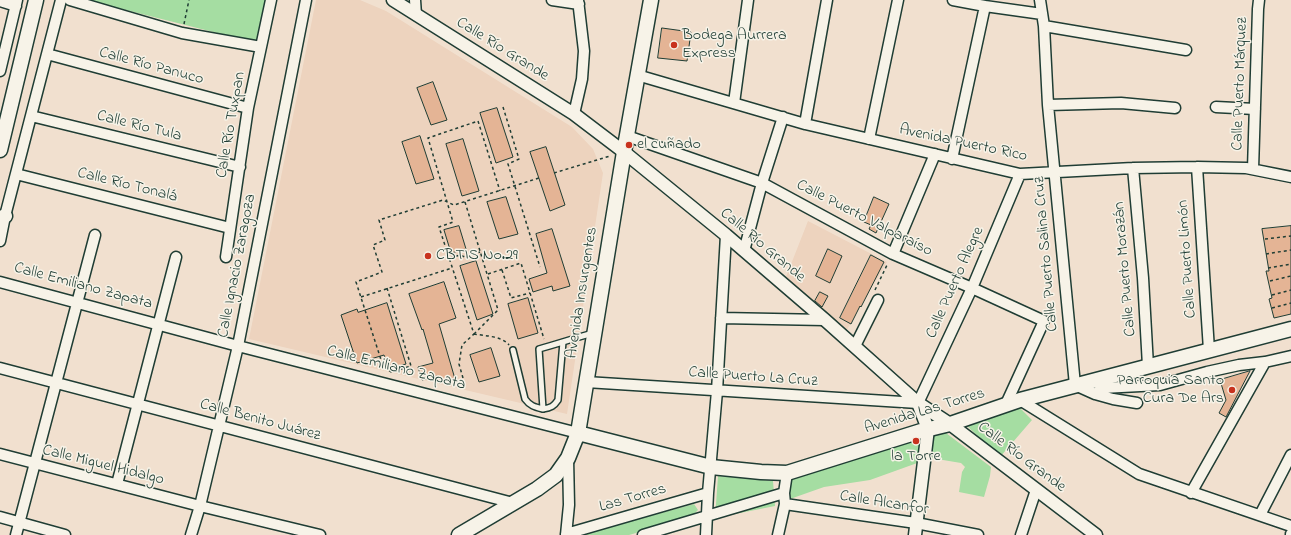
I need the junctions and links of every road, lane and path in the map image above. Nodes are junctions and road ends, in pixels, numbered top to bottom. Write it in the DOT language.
graph roads {
  1 [pos="36,0"];
  2 [pos="60,0"];
  3 [pos="70,0"];
  4 [pos="189,0"];
  5 [pos="271,0"];
  6 [pos="306,0"];
  7 [pos="393,0"];
  8 [pos="415,0"];
  9 [pos="552,0"];
  10 [pos="651,0"];
  11 [pos="748,0"];
  12 [pos="827,0"];
  13 [pos="898,0"];
  14 [pos="953,0"];
  15 [pos="1040,0"];
  16 [pos="1259,0"];
  17 [pos="0,1"];
  18 [pos="579,2"];
  19 [pos="17,3"];
  20 [pos="985,6"];
  21 [pos="1042,14"];
  22 [pos="416,15"];
  23 [pos="1044,26"];
  24 [pos="182,33"];
  25 [pos="262,48"];
  26 [pos="1186,50"];
  27 [pos="47,54"];
  28 [pos="0,71"];
  29 [pos="637,75"];
  30 [pos="734,103"];
  31 [pos="1048,105"];
  32 [pos="502,107"];
  33 [pos="1216,107"];
  34 [pos="248,108"];
  35 [pos="1175,108"];
  36 [pos="1255,109"];
  37 [pos="574,114"];
  38 [pos="31,116"];
  39 [pos="782,118"];
  40 [pos="805,124"];
  41 [pos="626,136"];
  42 [pos="869,139"];
  43 [pos="0,150"];
  44 [pos="624,152"];
  45 [pos="934,154"];
  46 [pos="952,159"];
  47 [pos="240,167"];
  48 [pos="1198,167"];
  49 [pos="1133,168"];
  50 [pos="1253,169"];
  51 [pos="554,172"];
  52 [pos="1054,172"];
  53 [pos="16,174"];
  54 [pos="1020,174"];
  55 [pos="1291,177"];
  56 [pos="539,178"];
  57 [pos="762,183"];
  58 [pos="515,186"];
  59 [pos="500,190"];
  60 [pos="447,202"];
  61 [pos="465,202"];
  62 [pos="2,218"];
  63 [pos="230,228"];
  64 [pos="95,235"];
  65 [pos="726,235"];
  66 [pos="1291,236"];
  67 [pos="1265,239"];
  68 [pos="0,241"];
  69 [pos="1291,250"];
  70 [pos="744,251"];
  71 [pos="480,252"];
  72 [pos="893,254"];
  73 [pos="1266,254"];
  74 [pos="176,257"];
  75 [pos="226,257"];
  76 [pos="449,258"];
  77 [pos="1291,264"];
  78 [pos="540,267"];
  79 [pos="452,268"];
  80 [pos="1268,268"];
  81 [pos="502,270"];
  82 [pos="487,274"];
  83 [pos="1291,276"];
  84 [pos="1270,281"];
  85 [pos="0,282"];
  86 [pos="387,288"];
  87 [pos="972,288"];
  88 [pos="1291,290"];
  89 [pos="530,293"];
  90 [pos="1272,295"];
  91 [pos="361,297"];
  92 [pos="878,300"];
  93 [pos="77,303"];
  94 [pos="1291,303"];
  95 [pos="1272,308"];
  96 [pos="721,318"];
  97 [pos="825,320"];
  98 [pos="159,324"];
  99 [pos="1291,328"];
  100 [pos="594,333"];
  101 [pos="474,334"];
  102 [pos="563,342"];
  103 [pos="238,346"];
  104 [pos="855,346"];
  105 [pos="546,347"];
  106 [pos="512,350"];
  107 [pos="1209,350"];
  108 [pos="1291,356"];
  109 [pos="1265,362"];
  110 [pos="1148,366"];
  111 [pos="0,368"];
  112 [pos="463,378"];
  113 [pos="586,382"];
  114 [pos="56,383"];
  115 [pos="1075,385"];
  116 [pos="717,390"];
  117 [pos="1095,394"];
  118 [pos="1013,402"];
  119 [pos="918,403"];
  120 [pos="1137,403"];
  121 [pos="138,404"];
  122 [pos="543,409"];
  123 [pos="950,424"];
  124 [pos="219,426"];
  125 [pos="928,429"];
  126 [pos="578,433"];
  127 [pos="0,454"];
  128 [pos="1291,455"];
  129 [pos="568,458"];
  130 [pos="35,464"];
  131 [pos="710,467"];
  132 [pos="787,473"];
  133 [pos="117,484"];
  134 [pos="1036,490"];
  135 [pos="708,493"];
  136 [pos="1192,493"];
  137 [pos="785,498"];
  138 [pos="513,504"];
  139 [pos="200,506"];
  140 [pos="707,516"];
  141 [pos="1260,516"];
  142 [pos="0,517"];
  143 [pos="19,522"];
  144 [pos="1291,526"];
  145 [pos="915,529"];
  146 [pos="283,530"];
  147 [pos="16,535"];
  148 [pos="65,535"];
  149 [pos="191,535"];
  150 [pos="320,535"];
  151 [pos="459,535"];
  152 [pos="566,535"];
  153 [pos="643,535"];
  154 [pos="706,535"];
  155 [pos="778,535"];
  156 [pos="978,535"];
  157 [pos="1021,535"];
  158 [pos="1096,535"];
  1 -- 43 [label="main road"];
  2 -- 27 [label="street"];
  3 -- 24 [label="street"];
  4 -- 24 [label="path"];
  5 -- 25 [label="street, Calle Río Tuxpan"];
  6 -- 103 [label="street, Calle Ignacio Zaragoza"];
  7 -- 22 [label="street, Calle Río Grande"];
  8 -- 22 [label="street"];
  9 -- 18 [label="street"];
  10 -- 29 [label="main road, Avenida Insurgentes"];
  11 -- 30 [label="street"];
  12 -- 40 [label="street"];
  13 -- 42 [label="street"];
  14 -- 20 [label="street"];
  15 -- 21 [label="street, Calle Puerto Salina Cruz"];
  16 -- 36 [label="street, Calle Puerto Márquez"];
  17 -- 19 [label="street"];
  18 -- 37 [label="street"];
  19 -- 28 [label="street"];
  20 -- 21 [label="street"];
  20 -- 46 [label="street"];
  21 -- 23 [label="street, Calle Puerto Salina Cruz"];
  22 -- 37 [label="street, Calle Río Grande"];
  23 -- 26 [label="street"];
  23 -- 31 [label="street, Calle Puerto Salina Cruz"];
  24 -- 25 [label="street"];
  25 -- 34 [label="street, Calle Río Tuxpan"];
  27 -- 34 [label="street, Calle Río Panuco"];
  27 -- 38 [label="street"];
  29 -- 30 [label="street, Avenida Puerto Rico"];
  29 -- 41 [label="main road, Avenida Insurgentes"];
  30 -- 39 [label="street, Avenida Puerto Rico"];
  31 -- 35 [label="street"];
  31 -- 52 [label="street, Calle Puerto Salina Cruz"];
  32 -- 58 [label="path"];
  33 -- 36 [label="street"];
  34 -- 47 [label="street, Calle Río Tuxpan"];
  36 -- 50 [label="street, Calle Puerto Márquez"];
  37 -- 44 [label="street, Calle Río Grande"];
  38 -- 47 [label="street, Calle Río Tula"];
  38 -- 53 [label="street"];
  39 -- 40 [label="street, Avenida Puerto Rico"];
  39 -- 57 [label="street"];
  40 -- 42 [label="street, Avenida Puerto Rico"];
  41 -- 44 [label="main road, Avenida Insurgentes"];
  41 -- 57 [label="street, Calle Puerto Valparaíso"];
  42 -- 45 [label="street, Avenida Puerto Rico"];
  44 -- 51 [label="path"];
  44 -- 65 [label="street, Calle Río Grande"];
  44 -- 100 [label="main road, Avenida Insurgentes"];
  45 -- 46 [label="street, Avenida Puerto Rico"];
  45 -- 72 [label="street"];
  46 -- 54 [label="street, Avenida Puerto Rico"];
  47 -- 63 [label="street, Calle Río Tuxpan"];
  48 -- 49 [label="street, Avenida Puerto Rico"];
  48 -- 50 [label="street, Avenida Puerto Rico"];
  48 -- 107 [label="street, Calle Puerto Limón"];
  49 -- 52 [label="street, Avenida Puerto Rico"];
  49 -- 110 [label="street, Calle Puerto Morazán"];
  50 -- 55 [label="street, Avenida Puerto Rico"];
  52 -- 54 [label="street, Avenida Puerto Rico"];
  52 -- 115 [label="street, Calle Puerto Salina Cruz"];
  53 -- 62 [label="street"];
  53 -- 63 [label="street, Calle Río Tonalá"];
  54 -- 87 [label="street, Calle Puerto Alegre"];
  56 -- 58 [label="path"];
  57 -- 70 [label="street"];
  57 -- 72 [label="street, Calle Puerto Valparaíso"];
  58 -- 59 [label="path"];
  58 -- 78 [label="path"];
  59 -- 60 [label="path"];
  59 -- 61 [label="path"];
  60 -- 61 [label="path"];
  60 -- 76 [label="path"];
  60 -- 91 [label="path"];
  61 -- 71 [label="path"];
  62 -- 68 [label="street"];
  63 -- 75 [label="street, Calle Río Tuxpan"];
  64 -- 93 [label="street"];
  65 -- 70 [label="street, Calle Río Grande"];
  65 -- 96 [label="street"];
  66 -- 67 [label="path"];
  69 -- 73 [label="path"];
  70 -- 97 [label="street, Calle Río Grande"];
  71 -- 76 [label="path"];
  71 -- 82 [label="path"];
  72 -- 87 [label="street, Calle Puerto Valparaíso"];
  72 -- 92 [label="path"];
  74 -- 98 [label="street"];
  76 -- 79 [label="path"];
  77 -- 80 [label="path"];
  79 -- 86 [label="path"];
  79 -- 101 [label="path"];
  81 -- 82 [label="path"];
  81 -- 89 [label="path"];
  81 -- 89 [label="path"];
  82 -- 101 [label="path"];
  83 -- 84 [label="path"];
  85 -- 93 [label="street, Calle Emiliano Zapata"];
  86 -- 91 [label="path"];
  86 -- 91 [label="path"];
  87 -- 118 [label="street, Calle Puerto Valparaíso"];
  87 -- 119 [label="street, Calle Puerto Alegre"];
  88 -- 90 [label="path"];
  89 -- 105 [label="path"];
  92 -- 104 [label="street"];
  93 -- 98 [label="street, Calle Emiliano Zapata"];
  93 -- 114 [label="street"];
  94 -- 95 [label="path"];
  96 -- 97 [label="street"];
  96 -- 116 [label="street"];
  97 -- 104 [label="street, Calle Río Grande"];
  98 -- 103 [label="street, Calle Emiliano Zapata"];
  98 -- 121 [label="street"];
  99 -- 107 [label="main road, Avenida Las Torres"];
  100 -- 102 [label="lane"];
  100 -- 113 [label="main road, Avenida Insurgentes"];
  101 -- 106 [label="path"];
  101 -- 112 [label="path"];
  102 -- 105 [label="lane"];
  102 -- 122 [label="lane"];
  103 -- 124 [label="street, Calle Ignacio Zaragoza"];
  103 -- 126 [label="street, Calle Emiliano Zapata"];
  104 -- 119 [label="street, Calle Río Grande"];
  105 -- 122 [label="lane"];
  106 -- 122 [label="lane"];
  107 -- 110 [label="main road, Avenida Las Torres"];
  108 -- 109 [label="street"];
  109 -- 117 [label="street"];
  109 -- 136 [label="street"];
  110 -- 115 [label="main road, Avenida Las Torres"];
  111 -- 114 [label="street, Calle Benito Juárez"];
  113 -- 116 [label="street, Calle Puerto La Cruz"];
  113 -- 126 [label="main road, Avenida Insurgentes"];
  114 -- 121 [label="street, Calle Benito Juárez"];
  114 -- 130 [label="street"];
  115 -- 117 [label="street"];
  115 -- 118 [label="main road, Avenida Las Torres"];
  116 -- 119 [label="street, Calle Puerto La Cruz"];
  116 -- 131 [label="street"];
  117 -- 120 [label="street"];
  118 -- 123 [label="main road, Avenida Las Torres"];
  118 -- 136 [label="street"];
  119 -- 123 [label="street, Calle Río Grande"];
  119 -- 125 [label="street"];
  121 -- 124 [label="street, Calle Benito Juárez"];
  121 -- 133 [label="street"];
  123 -- 125 [label="main road, Avenida Las Torres"];
  123 -- 134 [label="street, Calle Río Grande"];
  124 -- 138 [label="street, Calle Benito Juárez"];
  124 -- 139 [label="street, Calle Ignacio Zaragoza"];
  125 -- 132 [label="main road, Avenida Las Torres"];
  125 -- 145 [label="street"];
  126 -- 129 [label="main road, Avenida Insurgentes"];
  126 -- 131 [label="main road, Calle Emiliano Zapata"];
  127 -- 130 [label="street, Calle Miguel Hidalgo"];
  128 -- 141 [label="street"];
  129 -- 138 [label="main road, Avenida Insurgentes"];
  129 -- 152 [label="street"];
  130 -- 133 [label="street, Calle Miguel Hidalgo"];
  130 -- 143 [label="street"];
  131 -- 132 [label="main road, Calle Emiliano Zapata"];
  131 -- 135 [label="street"];
  132 -- 137 [label="street"];
  133 -- 139 [label="street, Calle Miguel Hidalgo"];
  134 -- 157 [label="street"];
  134 -- 158 [label="street, Calle Río Grande"];
  135 -- 140 [label="street"];
  135 -- 152 [label="street, Las Torres"];
  136 -- 141 [label="street"];
  137 -- 140 [label="street"];
  137 -- 145 [label="street, Calle Alcanfor"];
  137 -- 155 [label="street"];
  138 -- 151 [label="main road, Avenida Insurgentes"];
  139 -- 146 [label="street, Calle Miguel Hidalgo"];
  139 -- 149 [label="street, Calle Ignacio Zaragoza"];
  140 -- 153 [label="street"];
  140 -- 154 [label="street"];
  141 -- 144 [label="street"];
  142 -- 143 [label="street"];
  143 -- 147 [label="street"];
  143 -- 148 [label="street"];
  145 -- 156 [label="street, Calle Alcanfor"];
  146 -- 150 [label="street, Calle Miguel Hidalgo"];
}
